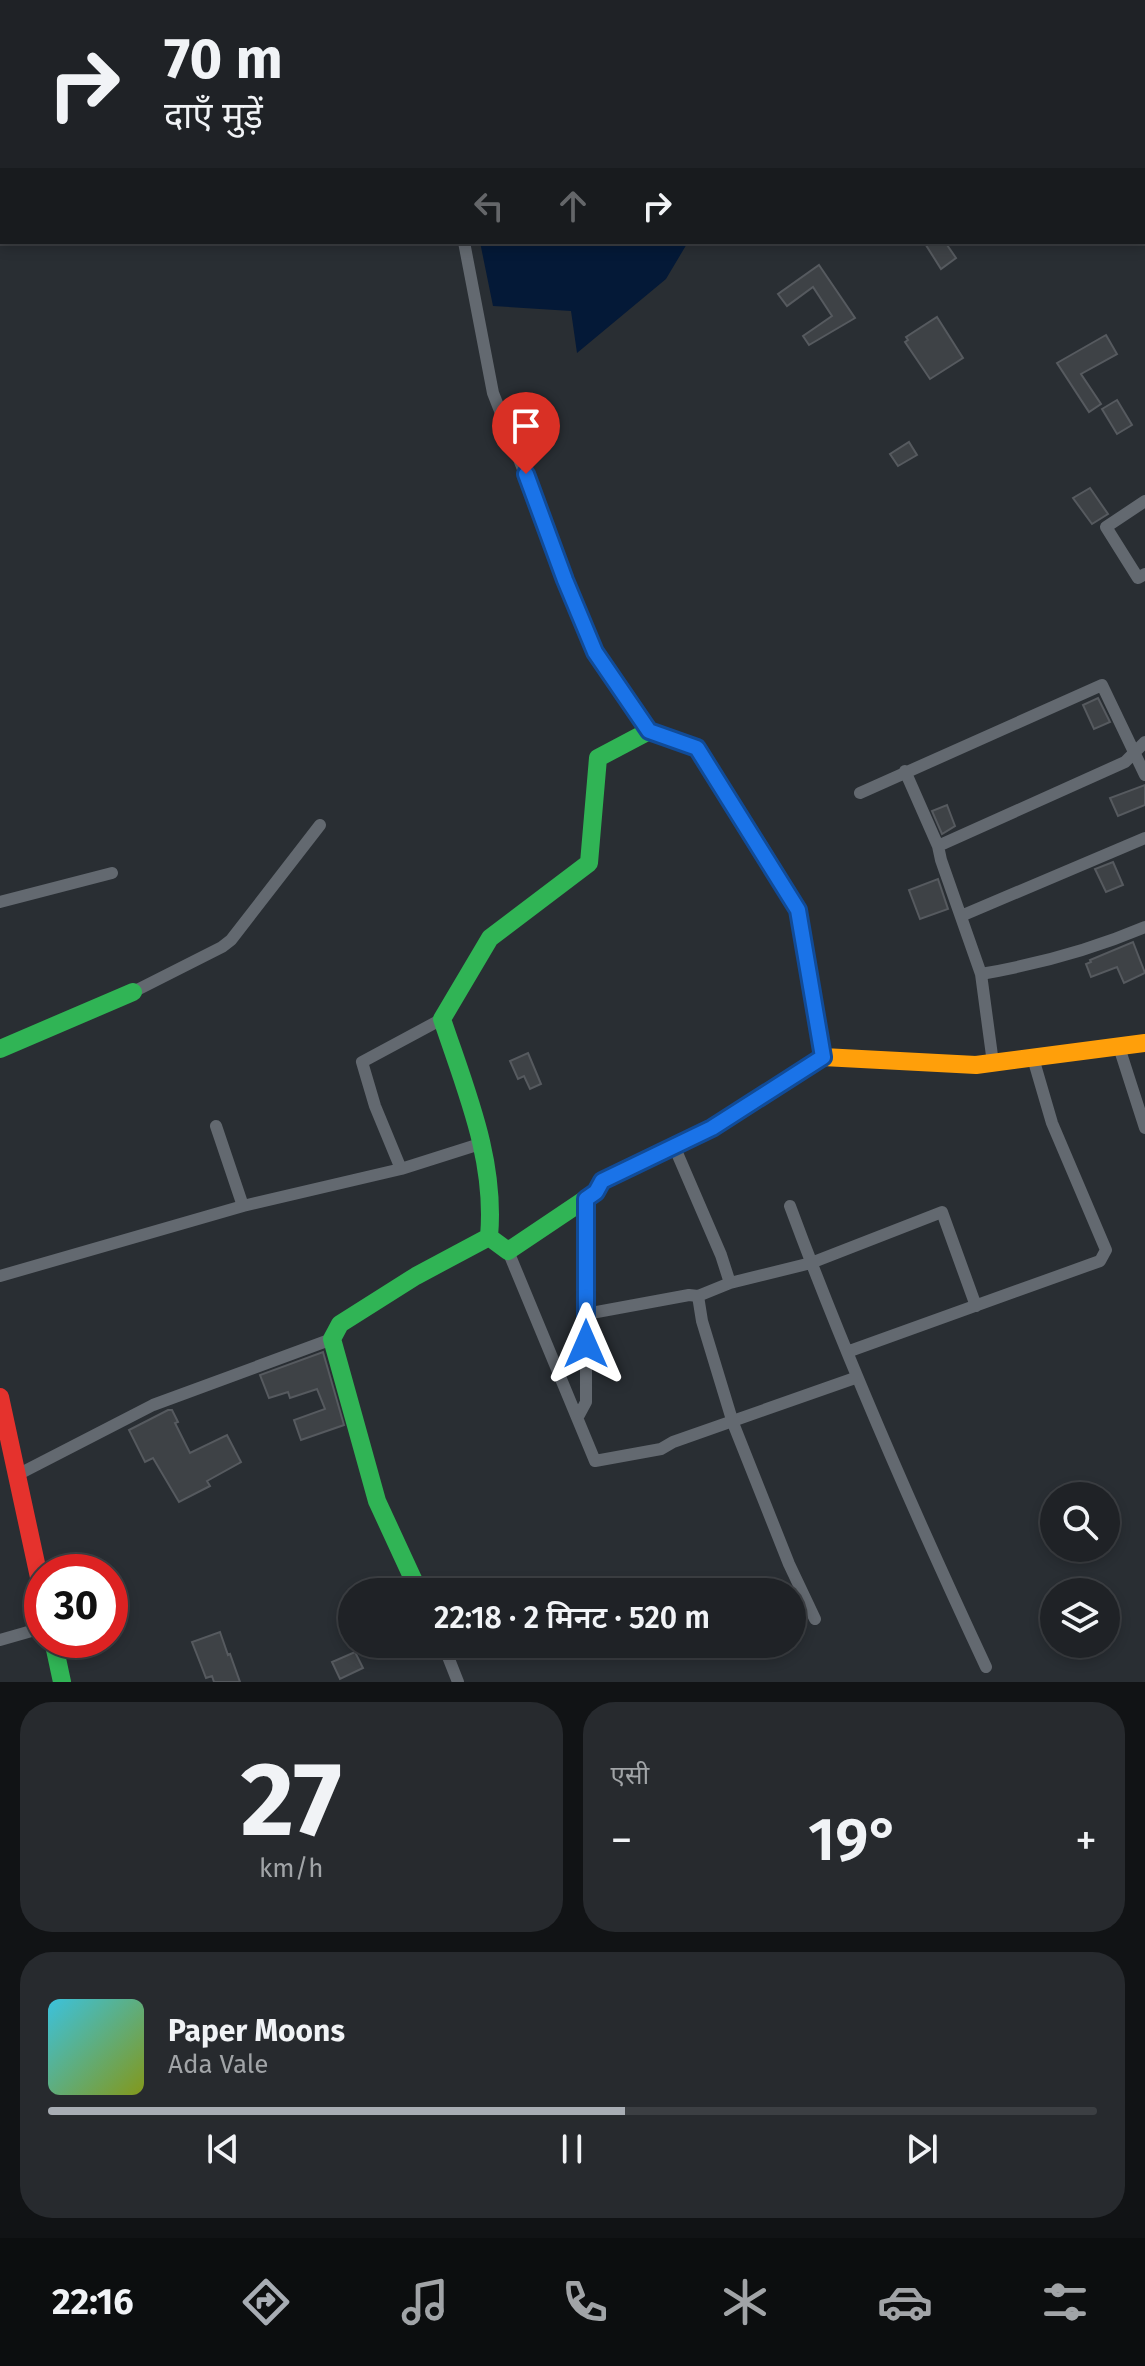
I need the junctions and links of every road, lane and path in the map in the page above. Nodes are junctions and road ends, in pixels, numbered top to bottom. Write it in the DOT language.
graph roads {
  1 [pos="464,244"];
  2 [pos="1145,501"];
  3 [pos="1145,574"];
  4 [pos="649,731"];
  5 [pos="1140,747"];
  6 [pos="905,771"];
  7 [pos="1145,775"];
  8 [pos="860,793"];
  9 [pos="320,825"];
  10 [pos="1145,838"];
  11 [pos="938,846"];
  12 [pos="112,873"];
  13 [pos="0,902"];
  14 [pos="961,916"];
  15 [pos="1145,927"];
  16 [pos="981,974"];
  17 [pos="133,992"];
  18 [pos="442,1019"];
  19 [pos="1145,1043"];
  20 [pos="1119,1047"];
  21 [pos="0,1049"];
  22 [pos="823,1057"];
  23 [pos="1033,1058"];
  24 [pos="993,1063"];
  25 [pos="216,1126"];
  26 [pos="1145,1128"];
  27 [pos="483,1143"];
  28 [pos="674,1146"];
  29 [pos="401,1169"];
  30 [pos="586,1199"];
  31 [pos="243,1206"];
  32 [pos="790,1206"];
  33 [pos="489,1237"];
  34 [pos="508,1251"];
  35 [pos="811,1263"];
  36 [pos="0,1276"];
  37 [pos="730,1283"];
  38 [pos="698,1296"];
  39 [pos="976,1306"];
  40 [pos="586,1314"];
  41 [pos="332,1339"];
  42 [pos="847,1352"];
  43 [pos="855,1378"];
  44 [pos="0,1397"];
  45 [pos="579,1415"];
  46 [pos="733,1423"];
  47 [pos="17,1475"];
  48 [pos="34,1554"];
  49 [pos="413,1578"];
  50 [pos="815,1619"];
  51 [pos="24,1633"];
  52 [pos="0,1640"];
  53 [pos="57,1658"];
  54 [pos="449,1658"];
  55 [pos="986,1667"];
  56 [pos="62,1682"];
  57 [pos="458,1682"];
  1 -- 4 [label="street"];
  2 -- 3 [label="street"];
  4 -- 18 [label="street"];
  4 -- 22 [label="street"];
  5 -- 6 [label="street"];
  5 -- 7 [label="street"];
  5 -- 11 [label="street"];
  6 -- 8 [label="street"];
  6 -- 11 [label="street"];
  9 -- 17 [label="street"];
  10 -- 14 [label="street"];
  11 -- 14 [label="street"];
  12 -- 13 [label="street"];
  14 -- 16 [label="street"];
  15 -- 16 [label="street"];
  16 -- 24 [label="street"];
  17 -- 21 [label="street"];
  18 -- 27 [label="street"];
  18 -- 29 [label="street"];
  19 -- 20 [label="street"];
  20 -- 23 [label="street"];
  20 -- 26 [label="street"];
  22 -- 24 [label="street"];
  22 -- 28 [label="street"];
  23 -- 24 [label="street"];
  23 -- 39 [label="street"];
  25 -- 31 [label="street"];
  27 -- 29 [label="street"];
  27 -- 33 [label="street"];
  28 -- 30 [label="street"];
  28 -- 37 [label="street"];
  29 -- 31 [label="street"];
  30 -- 34 [label="street"];
  30 -- 40 [label="street"];
  31 -- 36 [label="street"];
  32 -- 35 [label="street"];
  33 -- 34 [label="street"];
  33 -- 41 [label="street"];
  34 -- 45 [label="street"];
  35 -- 37 [label="street"];
  35 -- 39 [label="street"];
  35 -- 42 [label="street"];
  37 -- 38 [label="street"];
  38 -- 40 [label="street"];
  38 -- 46 [label="street"];
  39 -- 42 [label="street"];
  40 -- 45 [label="street"];
  41 -- 47 [label="street"];
  41 -- 49 [label="street"];
  42 -- 43 [label="street"];
  43 -- 46 [label="street"];
  43 -- 55 [label="street"];
  44 -- 47 [label="street"];
  45 -- 46 [label="street"];
  46 -- 50 [label="street"];
  47 -- 48 [label="street"];
  51 -- 52 [label="street"];
  53 -- 56 [label="street"];
  54 -- 57 [label="street"];
}
